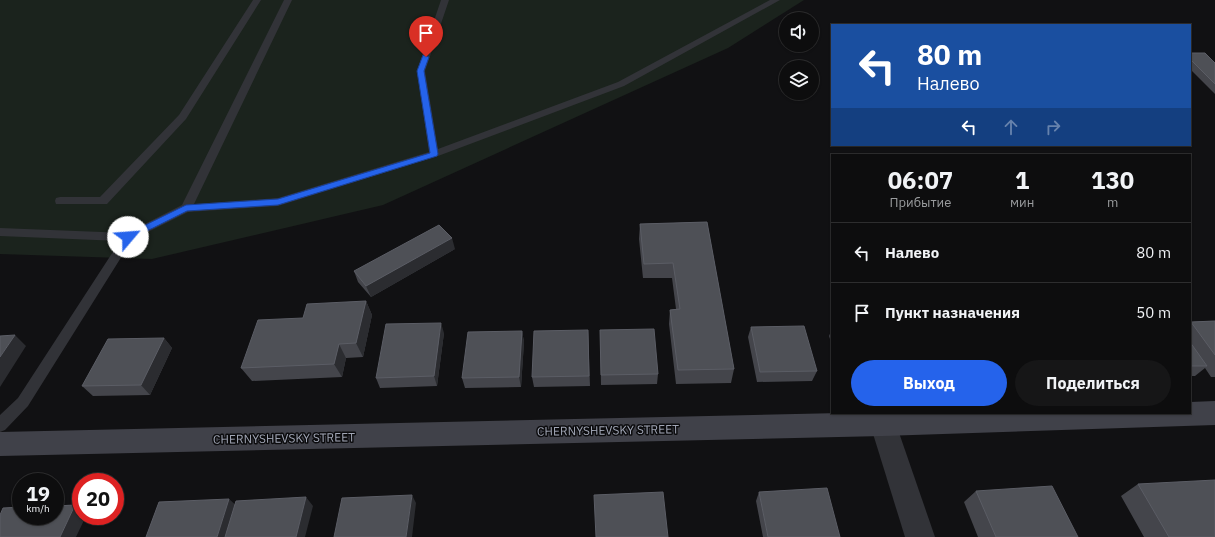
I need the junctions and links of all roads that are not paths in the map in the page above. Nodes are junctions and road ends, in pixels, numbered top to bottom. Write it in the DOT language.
graph roads {
  1 [pos="257,0"];
  2 [pos="288,0"];
  3 [pos="445,0"];
  4 [pos="776,0"];
  5 [pos="762,3"];
  6 [pos="434,154"];
  7 [pos="60,201"];
  8 [pos="186,208"];
  9 [pos="0,232"];
  10 [pos="128,237"];
  11 [pos="1215,413"];
  12 [pos="1185,414"];
  13 [pos="1191,414"];
  14 [pos="883,424"];
  15 [pos="0,425"];
  16 [pos="0,444"];
  17 [pos="920,537"];
  1 -- 7 [label="lane"];
  2 -- 8 [label="lane"];
  3 -- 6 [label="lane"];
  4 -- 5 [label="lane"];
  5 -- 6 [label="lane"];
  6 -- 8 [label="lane"];
  8 -- 10 [label="lane"];
  9 -- 10 [label="lane"];
  10 -- 15 [label="lane"];
  11 -- 13 [label="street, CHERNYSHEVSKY STREET"];
  12 -- 14 [label="street, CHERNYSHEVSKY STREET"];
  14 -- 16 [label="street, CHERNYSHEVSKY STREET"];
  14 -- 17 [label="street"];
}
